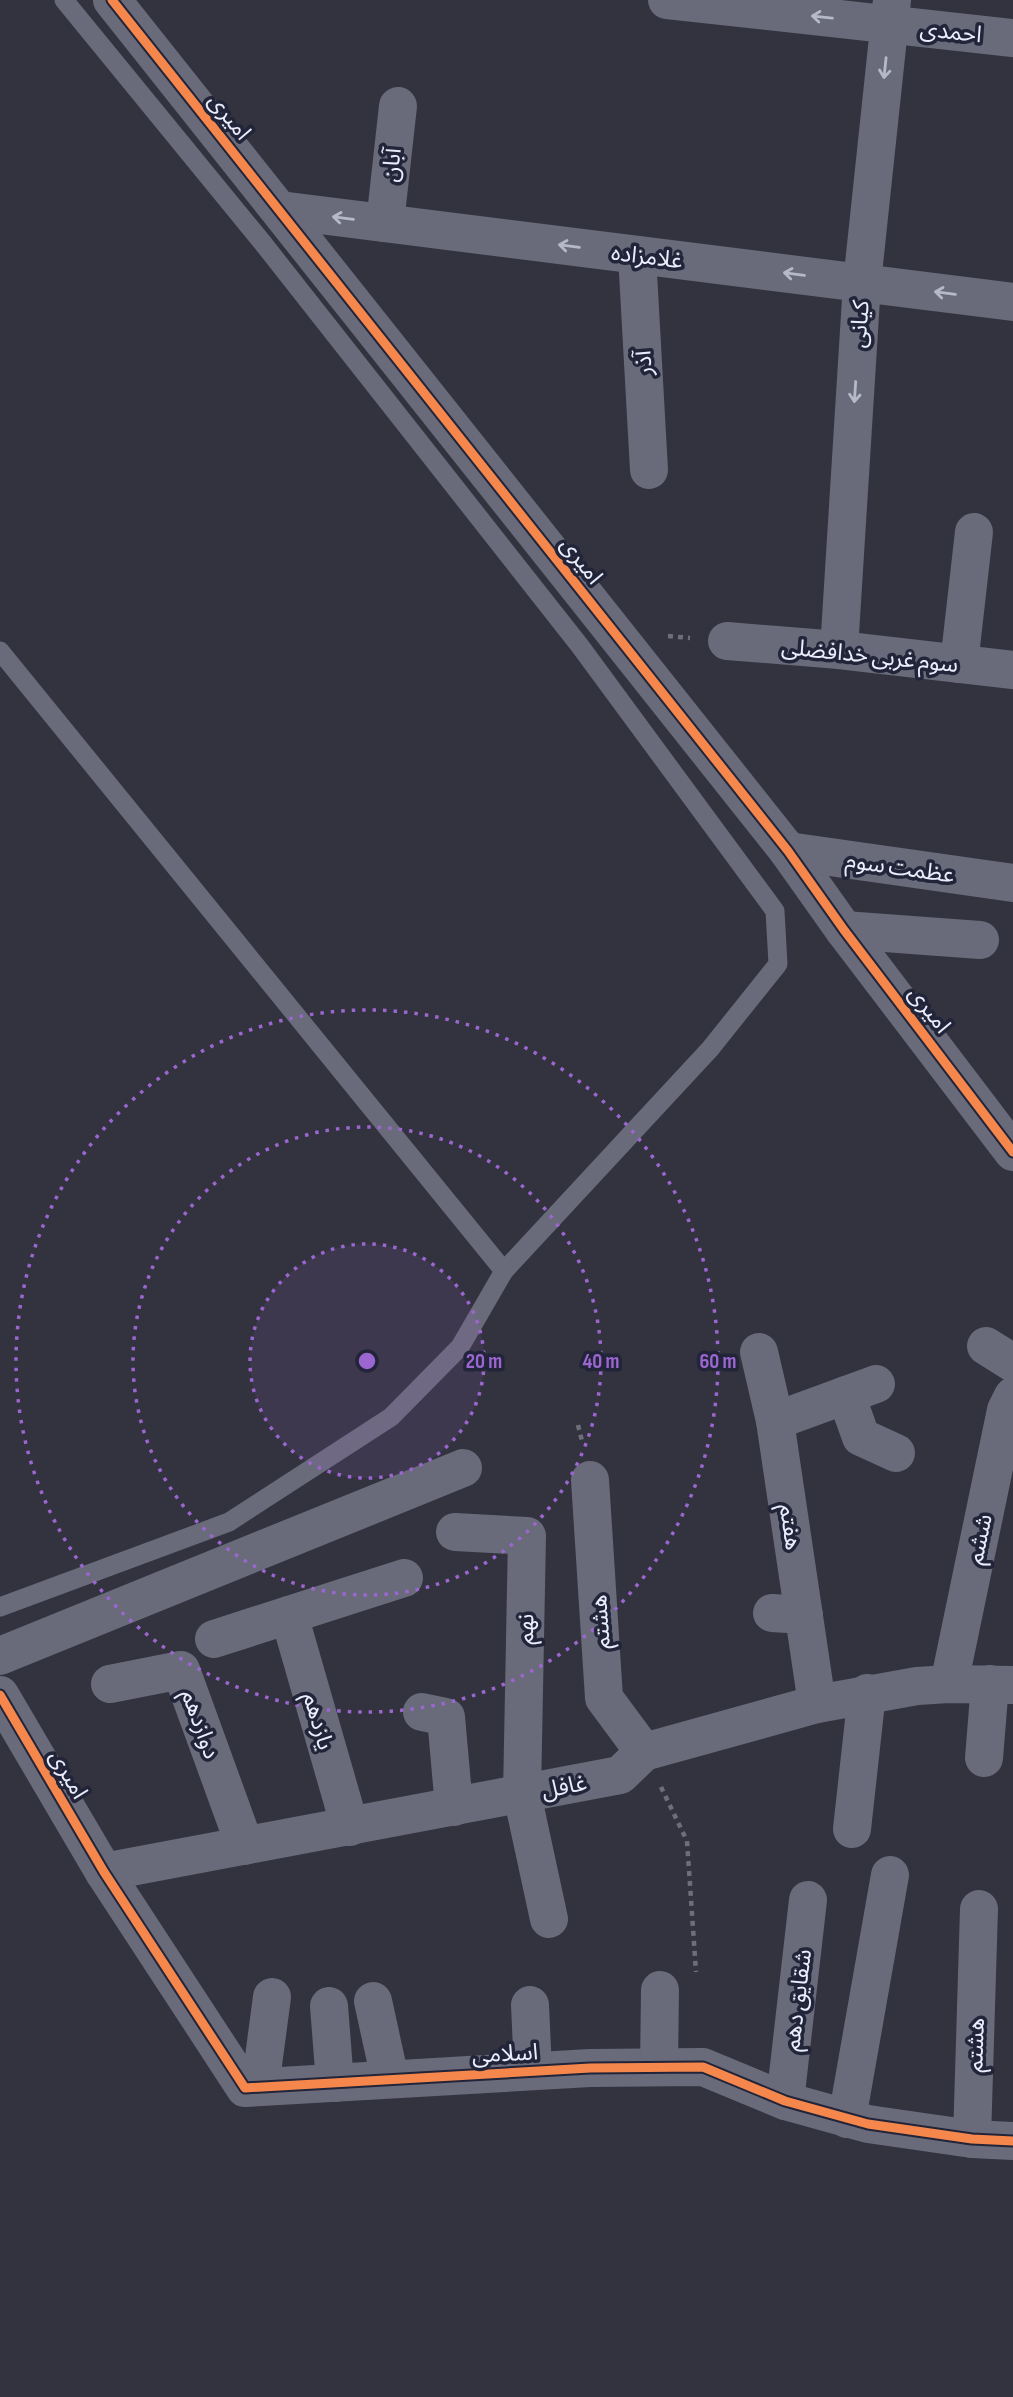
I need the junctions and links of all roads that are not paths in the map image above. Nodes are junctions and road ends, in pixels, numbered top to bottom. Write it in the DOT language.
graph roads {
  1 [pos="64,0"];
  2 [pos="112,0"];
  3 [pos="667,0"];
  4 [pos="891,12"];
  5 [pos="1013,38"];
  6 [pos="398,106"];
  7 [pos="280,210"];
  8 [pos="385,223"];
  9 [pos="637,255"];
  10 [pos="862,283"];
  11 [pos="1013,302"];
  12 [pos="649,470"];
  13 [pos="974,532"];
  14 [pos="727,641"];
  15 [pos="839,650"];
  16 [pos="0,651"];
  17 [pos="959,664"];
  18 [pos="1013,670"];
  19 [pos="788,851"];
  20 [pos="1013,883"];
  21 [pos="844,930"];
  22 [pos="981,940"];
  23 [pos="975,1099"];
  24 [pos="1013,1102"];
  25 [pos="1013,1152"];
  26 [pos="504,1271"];
  27 [pos="759,1352"];
  28 [pos="1013,1396"];
  29 [pos="775,1421"];
  30 [pos="895,1453"];
  31 [pos="463,1468"];
  32 [pos="590,1480"];
  33 [pos="455,1532"];
  34 [pos="404,1578"];
  35 [pos="0,1607"];
  36 [pos="289,1615"];
  37 [pos="214,1639"];
  38 [pos="0,1656"];
  39 [pos="110,1684"];
  40 [pos="949,1684"];
  41 [pos="1001,1685"];
  42 [pos="867,1693"];
  43 [pos="0,1695"];
  44 [pos="817,1704"];
  45 [pos="422,1712"];
  46 [pos="644,1752"];
  47 [pos="984,1758"];
  48 [pos="522,1794"];
  49 [pos="454,1807"];
  50 [pos="350,1827"];
  51 [pos="852,1829"];
  52 [pos="246,1846"];
  53 [pos="104,1872"];
  54 [pos="890,1875"];
  55 [pos="808,1900"];
  56 [pos="979,1909"];
  57 [pos="549,1919"];
  58 [pos="660,1990"];
  59 [pos="272,1997"];
  60 [pos="373,2001"];
  61 [pos="530,2005"];
  62 [pos="329,2006"];
  63 [pos="659,2067"];
  64 [pos="533,2071"];
  65 [pos="390,2079"];
  66 [pos="335,2083"];
  67 [pos="260,2087"];
  68 [pos="785,2101"];
  69 [pos="847,2119"];
  70 [pos="972,2139"];
  71 [pos="1013,2141"];
  1 -- 26 [label="lane"];
  2 -- 7 [label="street, امیری"];
  4 -- 3 [label="street, احمدی, one-way"];
  4 -- 5 [label="street, احمدی"];
  4 -- 10 [label="street, کیانی, one-way"];
  6 -- 8 [label="street, آبان"];
  8 -- 7 [label="street, غلامزاده, one-way"];
  7 -- 19 [label="street, امیری"];
  9 -- 8 [label="street, غلامزاده, one-way"];
  10 -- 9 [label="street, غلامزاده, one-way"];
  9 -- 12 [label="street, آذر"];
  11 -- 10 [label="street, غلامزاده, one-way"];
  10 -- 15 [label="street, کیانی, one-way"];
  13 -- 17 [label="street"];
  14 -- 15 [label="street, سوم غربی خدافضلی"];
  15 -- 17 [label="street, سوم غربی خدافضلی"];
  16 -- 26 [label="lane"];
  17 -- 18 [label="street, سوم غربی خدافضلی"];
  19 -- 20 [label="street, عظمت سوم"];
  19 -- 21 [label="street, امیری"];
  21 -- 22 [label="street"];
  21 -- 23 [label="street, امیری"];
  23 -- 24 [label="street"];
  23 -- 25 [label="street, امیری"];
  26 -- 35 [label="lane"];
  27 -- 29 [label="street, هفتم"];
  28 -- 40 [label="street, ششم"];
  29 -- 30 [label="street"];
  29 -- 44 [label="street, هفتم"];
  31 -- 38 [label="street"];
  32 -- 46 [label="street, هشتم"];
  33 -- 48 [label="street, نهم"];
  34 -- 36 [label="street"];
  36 -- 37 [label="street"];
  36 -- 50 [label="street, یازدهم"];
  39 -- 52 [label="street, دوازدهم"];
  40 -- 41 [label="street, غافل"];
  40 -- 42 [label="street, غافل"];
  41 -- 47 [label="street"];
  42 -- 44 [label="street, غافل"];
  42 -- 51 [label="street"];
  43 -- 53 [label="street, امیری"];
  44 -- 46 [label="street, غافل"];
  45 -- 49 [label="street"];
  46 -- 48 [label="street, غافل"];
  48 -- 49 [label="street, غافل"];
  48 -- 57 [label="street"];
  49 -- 50 [label="street, غافل"];
  50 -- 52 [label="street, غافل"];
  52 -- 53 [label="street, غافل"];
  53 -- 67 [label="street"];
  54 -- 69 [label="street"];
  55 -- 68 [label="street, شقایق دهم"];
  56 -- 70 [label="street, هشتم"];
  58 -- 63 [label="street"];
  59 -- 67 [label="street"];
  60 -- 65 [label="street"];
  61 -- 64 [label="street"];
  62 -- 66 [label="street"];
  63 -- 64 [label="street, اسلامی"];
  63 -- 68 [label="street, اسلامی"];
  64 -- 65 [label="street, اسلامی"];
  65 -- 66 [label="street, اسلامی"];
  66 -- 67 [label="street, اسلامی"];
  68 -- 69 [label="street, اسلامی"];
  69 -- 70 [label="street, اسلامی"];
  70 -- 71 [label="street, اسلامی"];
}
